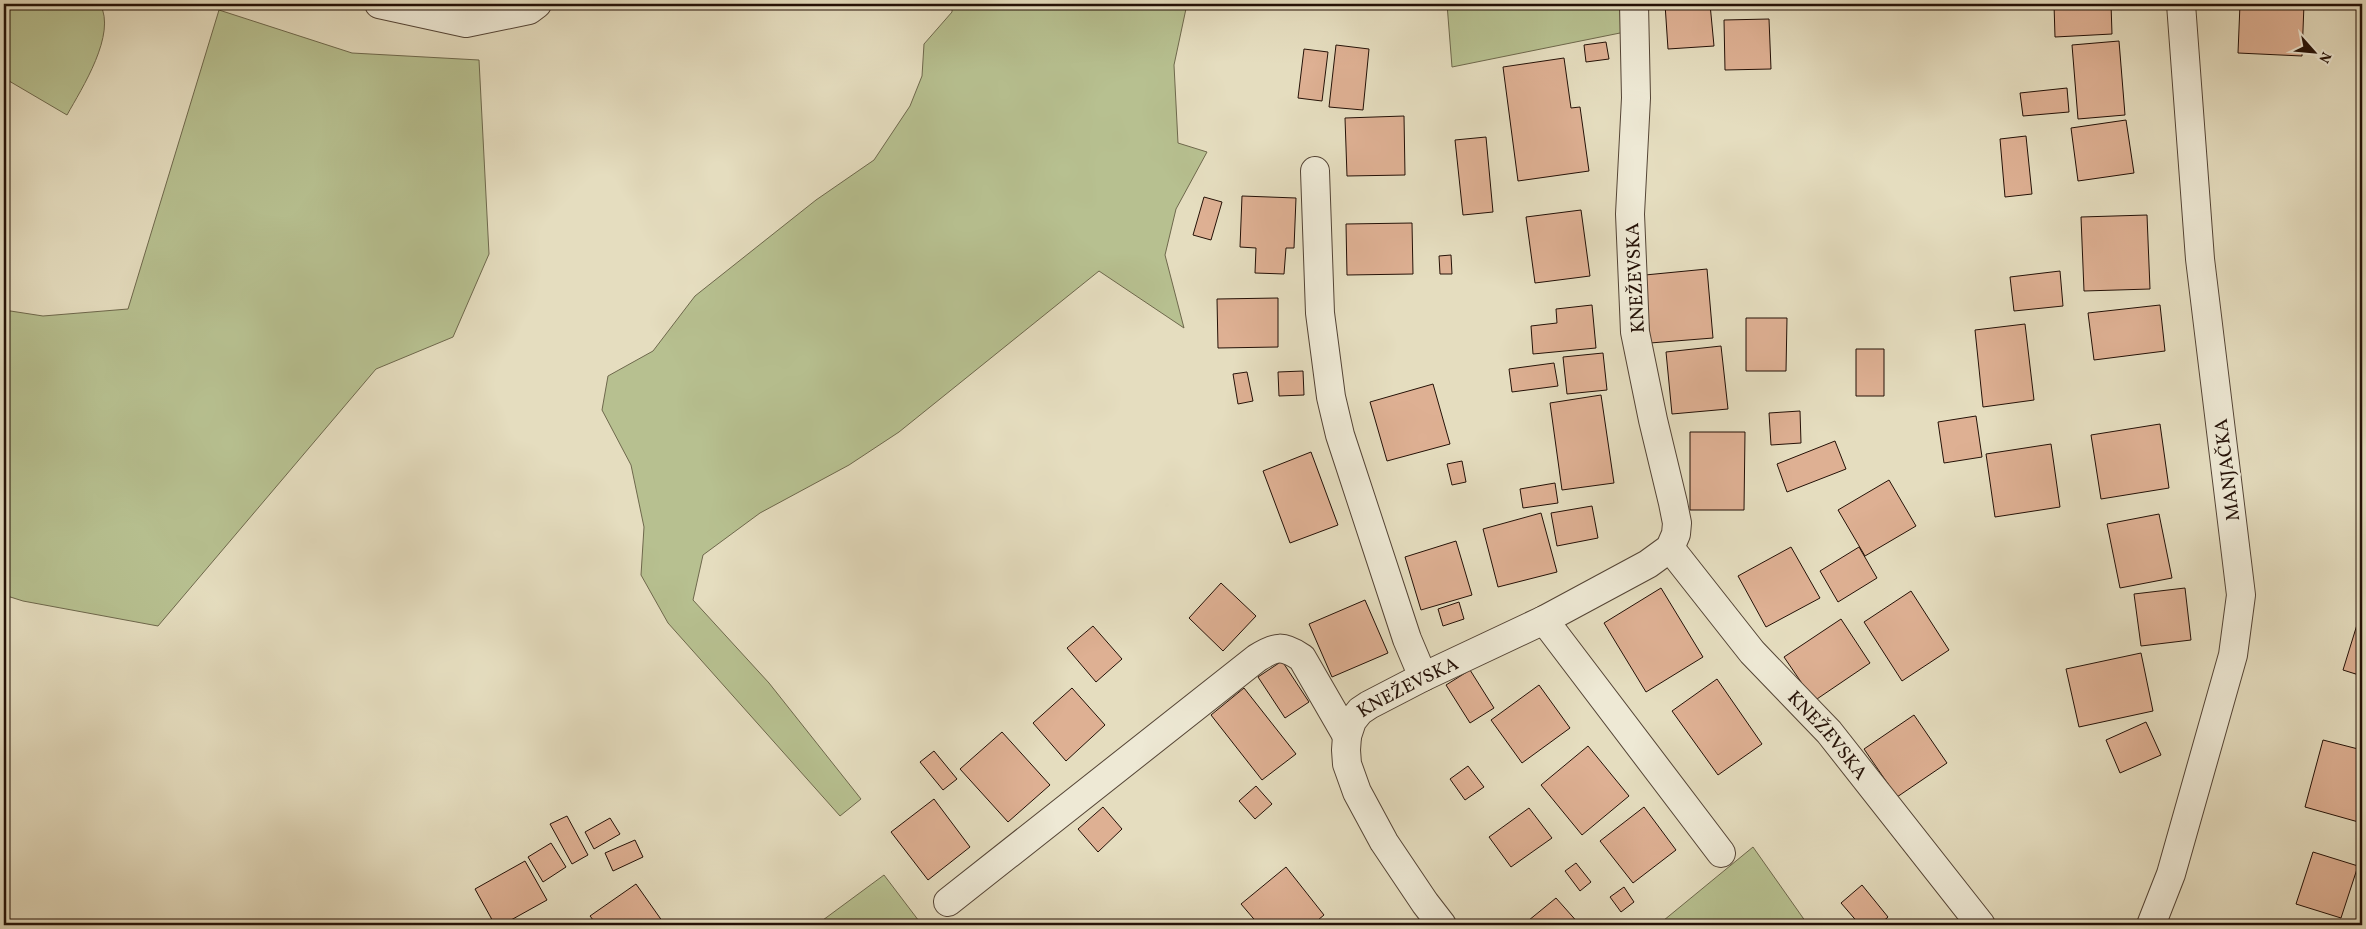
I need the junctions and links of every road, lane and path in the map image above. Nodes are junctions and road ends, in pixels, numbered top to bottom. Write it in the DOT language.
graph roads {
  1 [pos="379,4"];
  2 [pos="537,4"];
  3 [pos="1634,4"];
  4 [pos="2181,4"];
  5 [pos="1314,170"];
  6 [pos="1670,548"];
  7 [pos="1544,620"];
  8 [pos="1423,677"];
  9 [pos="1347,736"];
  10 [pos="1721,853"];
  11 [pos="948,902"];
  12 [pos="1442,925"];
  13 [pos="1982,925"];
  14 [pos="2151,925"];
  1 -- 2 [label="street"];
  3 -- 6 [label="street, KNEŽEVSKA"];
  4 -- 14 [label="street, MANJAČKA"];
  5 -- 8 [label="street"];
  6 -- 7 [label="street, KNEŽEVSKA"];
  6 -- 13 [label="street, KNEŽEVSKA"];
  7 -- 8 [label="street, KNEŽEVSKA"];
  7 -- 10 [label="street"];
  8 -- 9 [label="street, KNEŽEVSKA"];
  9 -- 11 [label="street"];
  9 -- 12 [label="street, KNEŽEVSKA"];
}
